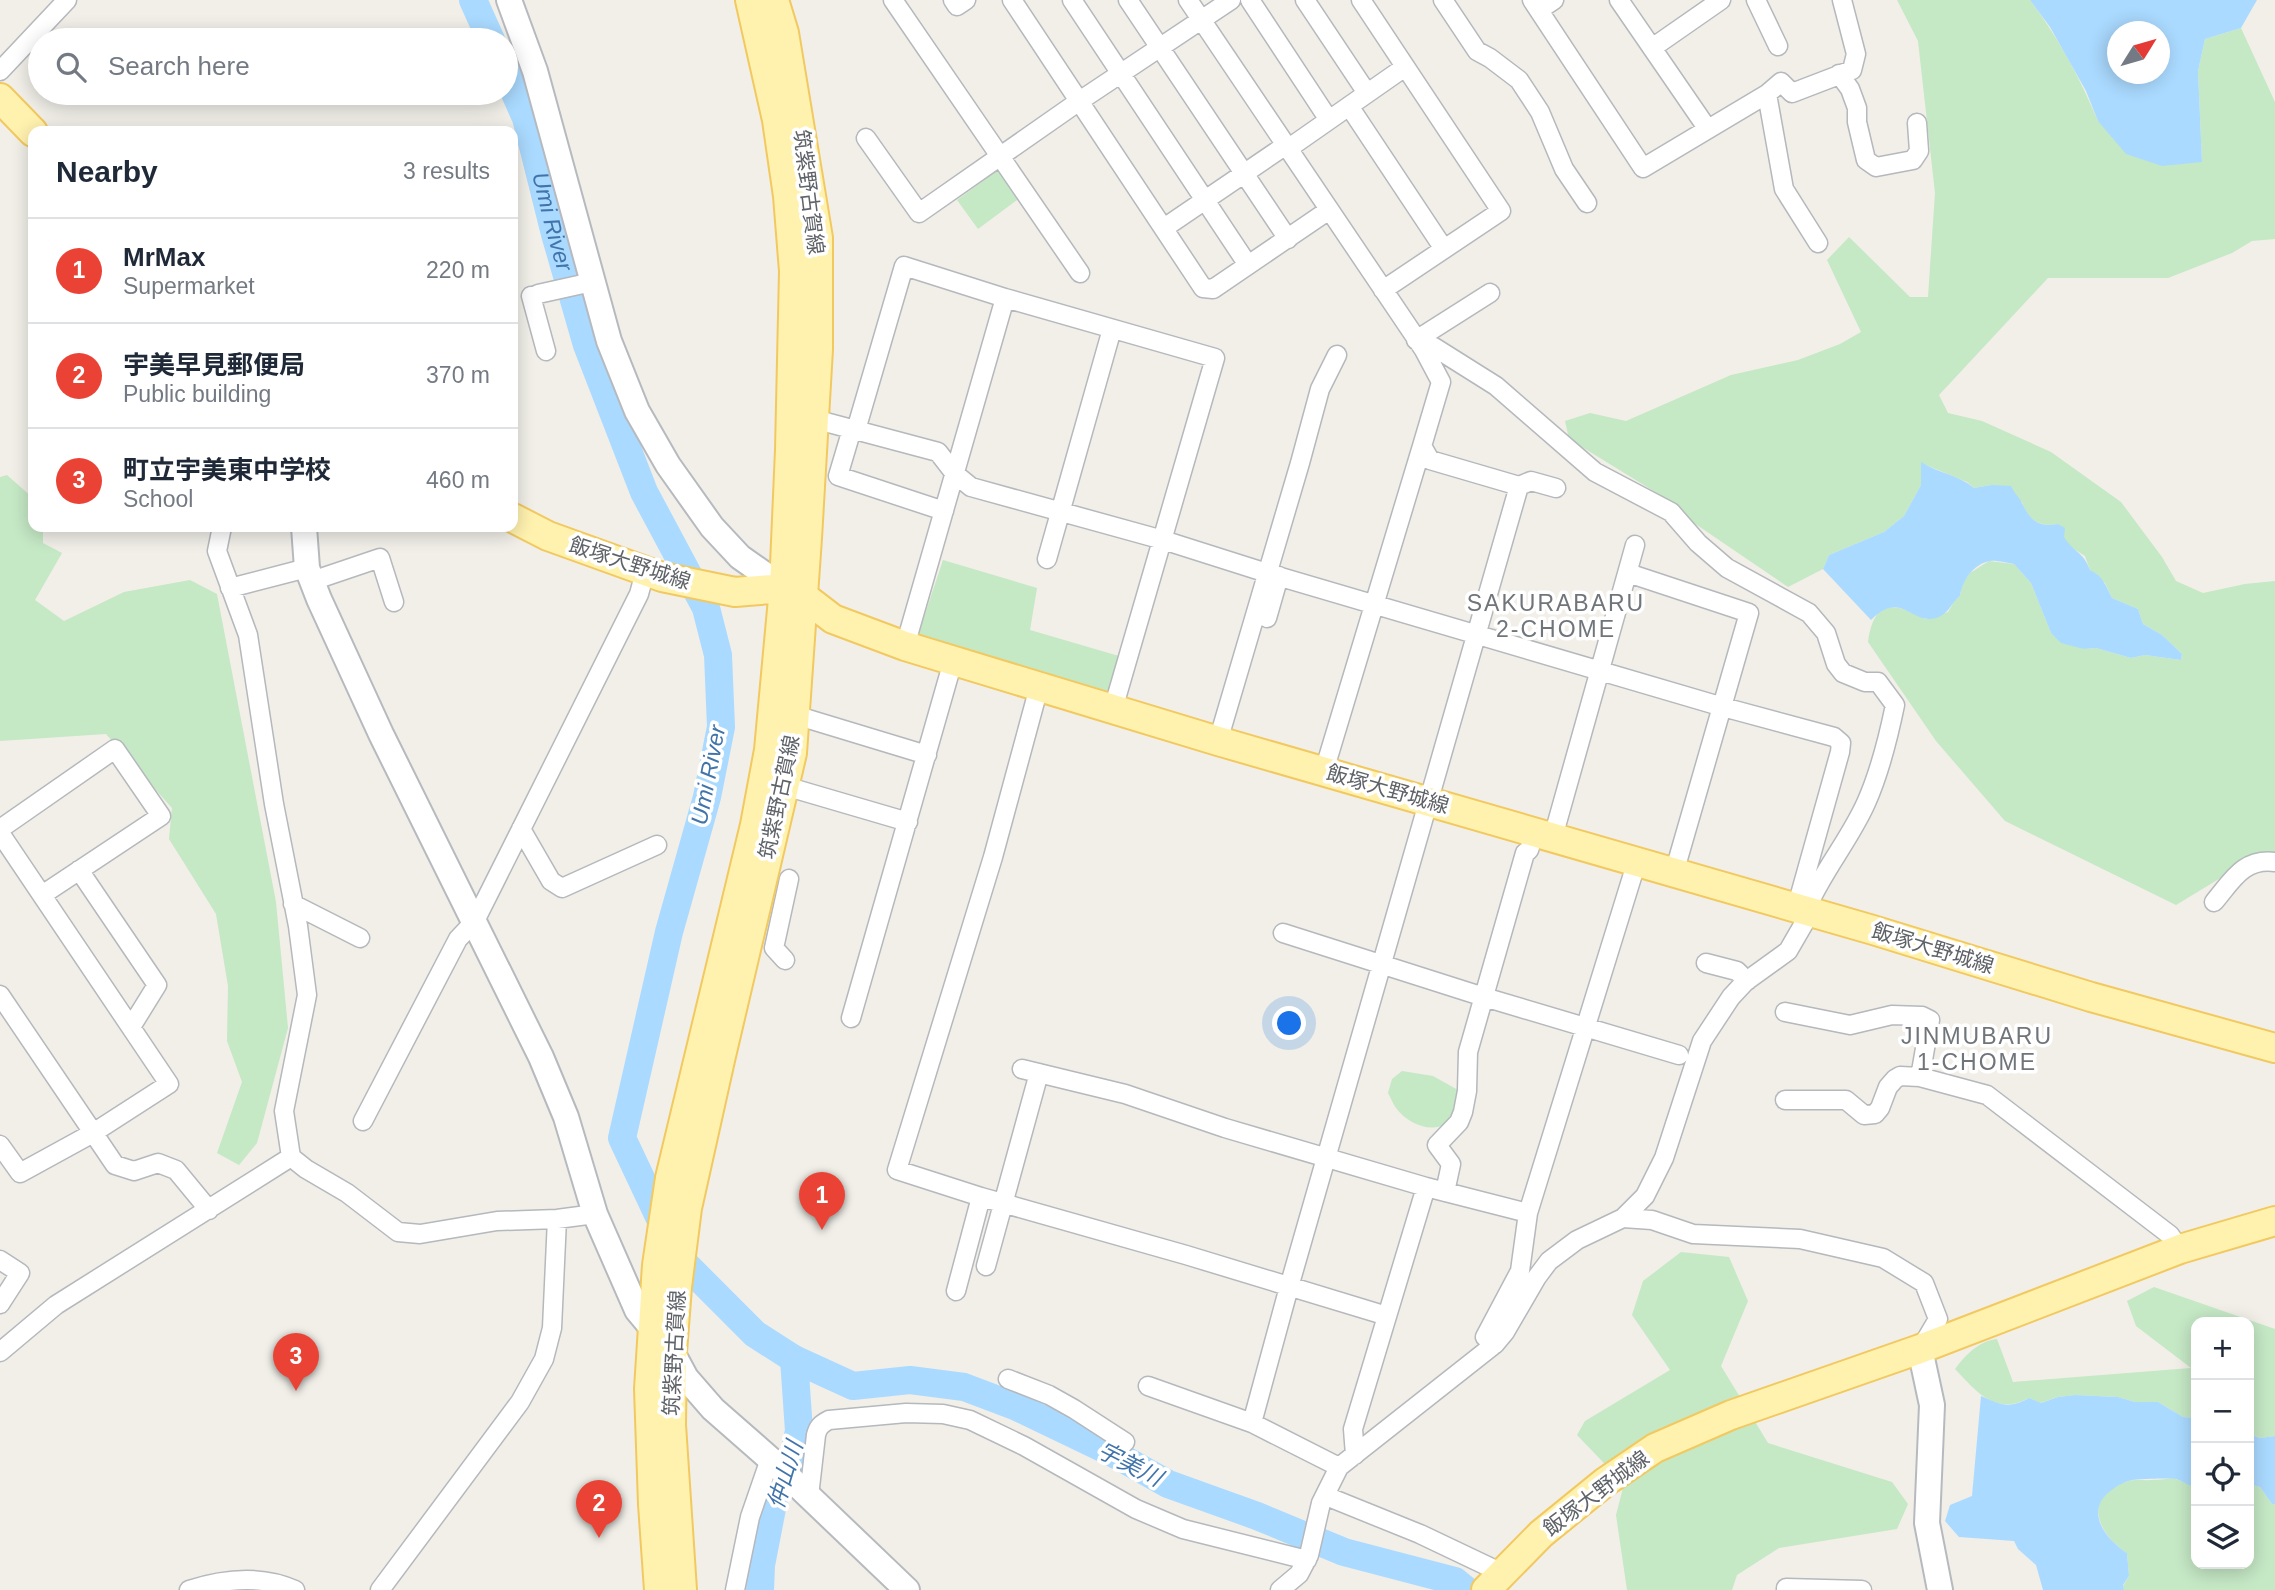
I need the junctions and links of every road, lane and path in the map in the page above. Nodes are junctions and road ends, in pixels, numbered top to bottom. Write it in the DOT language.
graph roads {
  1 [pos="67,0"];
  2 [pos="509,0"];
  3 [pos="750,0"];
  4 [pos="774,0"];
  5 [pos="893,0"];
  6 [pos="953,0"];
  7 [pos="966,0"];
  8 [pos="1012,0"];
  9 [pos="1072,0"];
  10 [pos="1128,0"];
  11 [pos="1188,0"];
  12 [pos="1231,0"];
  13 [pos="1250,0"];
  14 [pos="1305,0"];
  15 [pos="1361,0"];
  16 [pos="1443,0"];
  17 [pos="1554,0"];
  18 [pos="1619,0"];
  19 [pos="1721,0"];
  20 [pos="1756,0"];
  21 [pos="1842,0"];
  22 [pos="1535,5"];
  23 [pos="1202,20"];
  24 [pos="41,28"];
  25 [pos="28,41"];
  26 [pos="1778,46"];
  27 [pos="1160,48"];
  28 [pos="1652,48"];
  29 [pos="1405,67"];
  30 [pos="0,71"];
  31 [pos="1121,74"];
  32 [pos="1839,74"];
  33 [pos="1367,93"];
  34 [pos="1767,93"];
  35 [pos="0,97"];
  36 [pos="1078,102"];
  37 [pos="1349,106"];
  38 [pos="1329,120"];
  39 [pos="1917,123"];
  40 [pos="28,127"];
  41 [pos="1707,128"];
  42 [pos="866,138"];
  43 [pos="1287,146"];
  44 [pos="1000,156"];
  45 [pos="1244,173"];
  46 [pos="1205,199"];
  47 [pos="1587,203"];
  48 [pos="1329,210"];
  49 [pos="1164,228"];
  50 [pos="1288,239"];
  51 [pos="1818,243"];
  52 [pos="1444,249"];
  53 [pos="1248,265"];
  54 [pos="1080,273"];
  55 [pos="588,284"];
  56 [pos="1383,290"];
  57 [pos="1490,293"];
  58 [pos="1005,298"];
  59 [pos="1112,328"];
  60 [pos="1420,345"];
  61 [pos="546,351"];
  62 [pos="1337,355"];
  63 [pos="814,419"];
  64 [pos="854,430"];
  65 [pos="1422,446"];
  66 [pos="955,474"];
  67 [pos="1519,486"];
  68 [pos="1556,488"];
  69 [pos="944,511"];
  70 [pos="1060,512"];
  71 [pos="518,521"];
  72 [pos="221,532"];
  73 [pos="305,532"];
  74 [pos="1163,540"];
  75 [pos="1636,545"];
  76 [pos="1047,559"];
  77 [pos="1628,573"];
  78 [pos="309,574"];
  79 [pos="654,574"];
  80 [pos="1273,574"];
  81 [pos="230,588"];
  82 [pos="793,592"];
  83 [pos="394,602"];
  84 [pos="1374,604"];
  85 [pos="1267,618"];
  86 [pos="1477,634"];
  87 [pos="905,646"];
  88 [pos="953,661"];
  89 [pos="1601,670"];
  90 [pos="1039,687"];
  91 [pos="1723,707"];
  92 [pos="1113,709"];
  93 [pos="795,715"];
  94 [pos="1218,741"];
  95 [pos="927,755"];
  96 [pos="1324,771"];
  97 [pos="785,786"];
  98 [pos="1429,801"];
  99 [pos="908,822"];
  100 [pos="521,829"];
  101 [pos="0,831"];
  102 [pos="1544,834"];
  103 [pos="657,845"];
  104 [pos="1637,861"];
  105 [pos="2275,862"];
  106 [pos="79,870"];
  107 [pos="1674,873"];
  108 [pos="779,883"];
  109 [pos="42,895"];
  110 [pos="2214,902"];
  111 [pos="293,904"];
  112 [pos="1804,911"];
  113 [pos="475,921"];
  114 [pos="1283,933"];
  115 [pos="360,938"];
  116 [pos="785,960"];
  117 [pos="1706,963"];
  118 [pos="1381,965"];
  119 [pos="1747,981"];
  120 [pos="0,995"];
  121 [pos="1484,997"];
  122 [pos="1786,1012"];
  123 [pos="851,1018"];
  124 [pos="131,1027"];
  125 [pos="1586,1027"];
  126 [pos="2275,1048"];
  127 [pos="1679,1055"];
  128 [pos="1920,1077"];
  129 [pos="1785,1100"];
  130 [pos="363,1121"];
  131 [pos="93,1133"];
  132 [pos="0,1145"];
  133 [pos="292,1157"];
  134 [pos="1326,1159"];
  135 [pos="1426,1187"];
  136 [pos="1445,1192"];
  137 [pos="981,1197"];
  138 [pos="1003,1204"];
  139 [pos="209,1210"];
  140 [pos="1528,1213"];
  141 [pos="595,1214"];
  142 [pos="1623,1217"];
  143 [pos="556,1219"];
  144 [pos="2275,1221"];
  145 [pos="2180,1248"];
  146 [pos="0,1260"];
  147 [pos="986,1266"];
  148 [pos="1289,1287"];
  149 [pos="956,1291"];
  150 [pos="0,1304"];
  151 [pos="1387,1316"];
  152 [pos="652,1328"];
  153 [pos="1494,1344"];
  154 [pos="1,1348"];
  155 [pos="1920,1349"];
  156 [pos="672,1352"];
  157 [pos="1008,1379"];
  158 [pos="1148,1386"];
  159 [pos="1252,1423"];
  160 [pos="1125,1442"];
  161 [pos="1355,1455"];
  162 [pos="770,1459"];
  163 [pos="1339,1466"];
  164 [pos="806,1494"];
  165 [pos="1324,1500"];
  166 [pos="1308,1557"];
  167 [pos="1494,1582"];
  168 [pos="189,1590"];
  169 [pos="295,1590"];
  170 [pos="380,1590"];
  171 [pos="659,1590"];
  172 [pos="682,1590"];
  173 [pos="735,1590"];
  174 [pos="907,1590"];
  175 [pos="1280,1590"];
  176 [pos="1786,1590"];
  177 [pos="1862,1590"];
  178 [pos="1940,1590"];
  1 -- 24 [label="street"];
  2 -- 55 [label="street"];
  3 -- 82 [label="main road, 筑紫野古賀線"];
  4 -- 63 [label="main road, 筑紫野古賀線"];
  5 -- 44 [label="street"];
  6 -- 7 [label="street"];
  8 -- 36 [label="street"];
  9 -- 31 [label="street"];
  10 -- 27 [label="street"];
  11 -- 23 [label="street"];
  12 -- 23 [label="street"];
  13 -- 38 [label="street"];
  14 -- 33 [label="street"];
  15 -- 29 [label="street"];
  16 -- 47 [label="street"];
  17 -- 22 [label="street"];
  18 -- 28 [label="street"];
  19 -- 28 [label="street"];
  20 -- 26 [label="street"];
  21 -- 32 [label="street"];
  22 -- 41 [label="street"];
  23 -- 27 [label="street"];
  23 -- 43 [label="street"];
  25 -- 30 [label="street"];
  27 -- 31 [label="street"];
  27 -- 45 [label="street"];
  28 -- 41 [label="street"];
  29 -- 33 [label="street"];
  29 -- 52 [label="street"];
  31 -- 36 [label="street"];
  31 -- 46 [label="street"];
  32 -- 34 [label="street"];
  32 -- 39 [label="street"];
  33 -- 37 [label="street"];
  34 -- 41 [label="street"];
  34 -- 51 [label="street"];
  35 -- 40 [label="main road"];
  36 -- 44 [label="street"];
  36 -- 49 [label="street"];
  37 -- 38 [label="street"];
  37 -- 52 [label="street"];
  38 -- 43 [label="street"];
  42 -- 44 [label="street"];
  43 -- 45 [label="street"];
  43 -- 48 [label="street"];
  44 -- 54 [label="street"];
  45 -- 46 [label="street"];
  45 -- 50 [label="street"];
  46 -- 49 [label="street"];
  46 -- 53 [label="street"];
  48 -- 50 [label="street"];
  48 -- 56 [label="street"];
  49 -- 53 [label="street"];
  50 -- 53 [label="street"];
  52 -- 56 [label="street"];
  55 -- 61 [label="street"];
  55 -- 82 [label="street"];
  56 -- 60 [label="street"];
  57 -- 60 [label="street"];
  58 -- 59 [label="street"];
  58 -- 64 [label="street"];
  58 -- 66 [label="street"];
  59 -- 70 [label="street"];
  59 -- 74 [label="street"];
  60 -- 65 [label="street"];
  60 -- 112 [label="street"];
  62 -- 80 [label="street"];
  63 -- 64 [label="street"];
  63 -- 82 [label="main road, 筑紫野古賀線"];
  64 -- 66 [label="street"];
  64 -- 69 [label="street"];
  65 -- 67 [label="street"];
  65 -- 84 [label="street"];
  66 -- 69 [label="street"];
  66 -- 70 [label="street"];
  67 -- 68 [label="street"];
  67 -- 86 [label="street"];
  69 -- 87 [label="street"];
  70 -- 74 [label="street"];
  70 -- 76 [label="street"];
  71 -- 79 [label="main road, 飯塚大野城線"];
  72 -- 81 [label="street"];
  73 -- 78 [label="street"];
  74 -- 80 [label="street"];
  74 -- 92 [label="street"];
  75 -- 77 [label="street"];
  77 -- 89 [label="street"];
  77 -- 91 [label="street"];
  78 -- 81 [label="street"];
  78 -- 83 [label="street"];
  78 -- 113 [label="street"];
  79 -- 82 [label="main road, 飯塚大野城線"];
  79 -- 100 [label="street"];
  80 -- 84 [label="street"];
  80 -- 85 [label="street"];
  80 -- 94 [label="street"];
  81 -- 111 [label="street"];
  82 -- 87 [label="main road, 飯塚大野城線"];
  82 -- 93 [label="main road, 筑紫野古賀線"];
  82 -- 152 [label="main road, 筑紫野古賀線"];
  84 -- 86 [label="street"];
  84 -- 96 [label="street"];
  86 -- 89 [label="street"];
  86 -- 98 [label="street"];
  87 -- 88 [label="main road, 飯塚大野城線"];
  88 -- 90 [label="main road, 飯塚大野城線"];
  88 -- 95 [label="street"];
  89 -- 91 [label="street"];
  89 -- 102 [label="street"];
  90 -- 92 [label="main road, 飯塚大野城線"];
  90 -- 137 [label="street"];
  91 -- 107 [label="street"];
  91 -- 112 [label="street"];
  92 -- 94 [label="main road, 飯塚大野城線"];
  93 -- 95 [label="street"];
  93 -- 97 [label="main road, 筑紫野古賀線"];
  94 -- 96 [label="main road, 飯塚大野城線"];
  95 -- 99 [label="street"];
  96 -- 98 [label="main road, 飯塚大野城線"];
  97 -- 99 [label="street"];
  97 -- 108 [label="main road, 筑紫野古賀線"];
  98 -- 102 [label="main road, 飯塚大野城線"];
  98 -- 118 [label="street"];
  99 -- 123 [label="street"];
  100 -- 103 [label="street"];
  100 -- 113 [label="street"];
  101 -- 106 [label="street"];
  101 -- 109 [label="street"];
  102 -- 104 [label="main road, 飯塚大野城線"];
  102 -- 121 [label="street"];
  104 -- 107 [label="main road, 飯塚大野城線"];
  104 -- 125 [label="street"];
  105 -- 110 [label="street"];
  106 -- 109 [label="street"];
  106 -- 124 [label="street"];
  107 -- 112 [label="main road, 飯塚大野城線"];
  108 -- 116 [label="street"];
  108 -- 156 [label="main road, 筑紫野古賀線"];
  109 -- 124 [label="street"];
  111 -- 115 [label="street"];
  111 -- 133 [label="street"];
  112 -- 119 [label="street"];
  112 -- 126 [label="main road, 飯塚大野城線"];
  113 -- 130 [label="street"];
  113 -- 141 [label="street"];
  114 -- 118 [label="street"];
  117 -- 119 [label="street"];
  118 -- 121 [label="street"];
  118 -- 134 [label="street"];
  119 -- 142 [label="street"];
  120 -- 131 [label="street"];
  121 -- 125 [label="street"];
  121 -- 136 [label="street"];
  122 -- 128 [label="street"];
  124 -- 131 [label="street"];
  125 -- 127 [label="street"];
  125 -- 140 [label="street"];
  128 -- 129 [label="street"];
  128 -- 145 [label="street"];
  131 -- 132 [label="street"];
  131 -- 139 [label="street"];
  133 -- 139 [label="street"];
  133 -- 143 [label="street"];
  134 -- 135 [label="street"];
  134 -- 138 [label="street"];
  134 -- 148 [label="street"];
  135 -- 136 [label="street"];
  135 -- 151 [label="street"];
  136 -- 140 [label="street"];
  137 -- 138 [label="street"];
  137 -- 149 [label="street"];
  138 -- 147 [label="street"];
  138 -- 148 [label="street"];
  139 -- 154 [label="street"];
  140 -- 153 [label="street"];
  141 -- 143 [label="street"];
  141 -- 152 [label="street"];
  142 -- 153 [label="street"];
  142 -- 155 [label="street"];
  143 -- 170 [label="street"];
  144 -- 145 [label="main road, 飯塚大野城線"];
  145 -- 155 [label="main road, 飯塚大野城線"];
  146 -- 150 [label="street"];
  148 -- 151 [label="street"];
  148 -- 159 [label="street"];
  151 -- 161 [label="street"];
  152 -- 156 [label="street"];
  152 -- 171 [label="main road, 筑紫野古賀線"];
  153 -- 161 [label="street"];
  155 -- 167 [label="main road, 飯塚大野城線"];
  155 -- 178 [label="street"];
  156 -- 162 [label="street"];
  156 -- 172 [label="main road, 筑紫野古賀線"];
  157 -- 160 [label="street"];
  158 -- 159 [label="street"];
  159 -- 163 [label="street"];
  161 -- 163 [label="street"];
  162 -- 164 [label="street"];
  162 -- 173 [label="street"];
  163 -- 165 [label="street"];
  164 -- 166 [label="street"];
  164 -- 174 [label="street"];
  165 -- 166 [label="street"];
  165 -- 167 [label="street"];
  166 -- 175 [label="street"];
  168 -- 169 [label="street"];
  176 -- 177 [label="street"];
}
